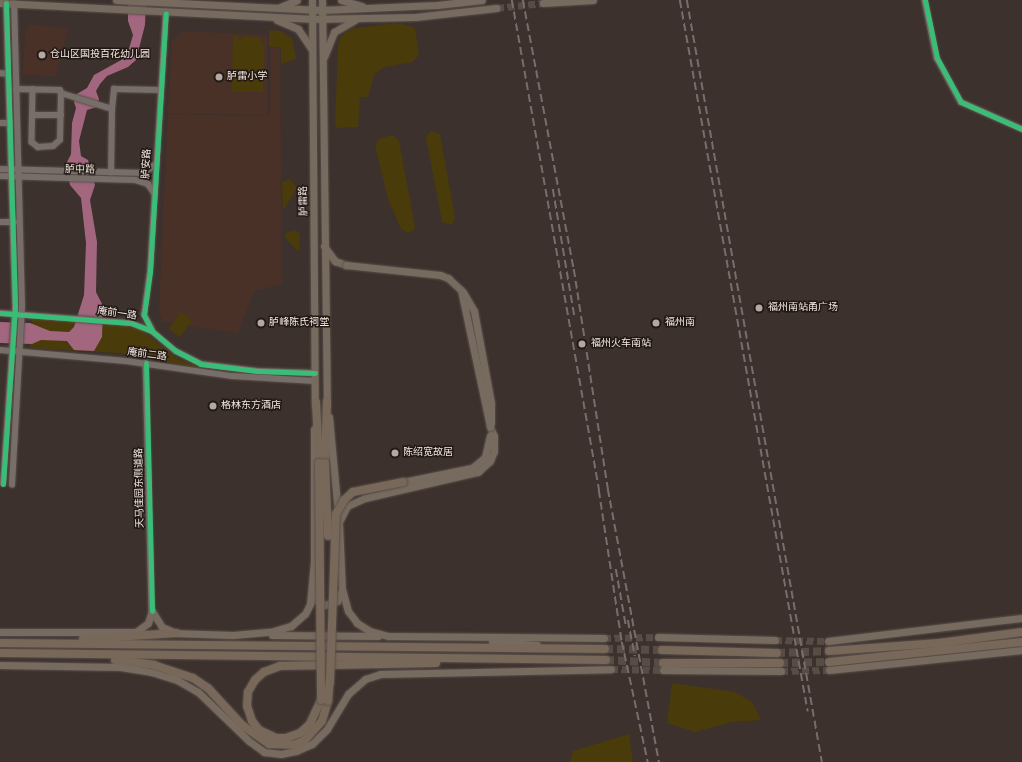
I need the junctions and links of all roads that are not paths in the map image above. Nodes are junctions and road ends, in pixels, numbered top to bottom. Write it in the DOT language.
graph roads {
  1 [pos="116,0"];
  2 [pos="121,0"];
  3 [pos="297,0"];
  4 [pos="312,0"];
  5 [pos="322,0"];
  6 [pos="340,0"];
  7 [pos="482,0"];
  8 [pos="593,0"];
  9 [pos="925,0"];
  10 [pos="162,1"];
  11 [pos="458,1"];
  12 [pos="7,3"];
  13 [pos="543,3"];
  14 [pos="275,8"];
  15 [pos="372,8"];
  16 [pos="497,8"];
  17 [pos="312,10"];
  18 [pos="321,10"];
  19 [pos="166,13"];
  20 [pos="268,18"];
  21 [pos="363,18"];
  22 [pos="311,19"];
  23 [pos="321,19"];
  24 [pos="312,51"];
  25 [pos="321,69"];
  26 [pos="0,73"];
  27 [pos="8,74"];
  28 [pos="16,89"];
  29 [pos="32,89"];
  30 [pos="160,90"];
  31 [pos="60,93"];
  32 [pos="112,109"];
  33 [pos="32,116"];
  34 [pos="61,116"];
  35 [pos="0,123"];
  36 [pos="10,123"];
  37 [pos="1022,129"];
  38 [pos="156,164"];
  39 [pos="0,169"];
  40 [pos="12,169"];
  41 [pos="19,169"];
  42 [pos="111,173"];
  43 [pos="0,176"];
  44 [pos="12,177"];
  45 [pos="19,178"];
  46 [pos="155,194"];
  47 [pos="14,220"];
  48 [pos="0,221"];
  49 [pos="324,246"];
  50 [pos="0,313"];
  51 [pos="144,315"];
  52 [pos="15,317"];
  53 [pos="22,317"];
  54 [pos="131,323"];
  55 [pos="152,331"];
  56 [pos="13,349"];
  57 [pos="20,349"];
  58 [pos="0,350"];
  59 [pos="146,363"];
  60 [pos="315,373"];
  61 [pos="315,381"];
  62 [pos="327,401"];
  63 [pos="316,402"];
  64 [pos="322,463"];
  65 [pos="3,484"];
  66 [pos="12,485"];
  67 [pos="404,486"];
  68 [pos="340,524"];
  69 [pos="314,562"];
  70 [pos="342,589"];
  71 [pos="152,611"];
  72 [pos="1022,618"];
  73 [pos="0,632"];
  74 [pos="1022,632"];
  75 [pos="177,633"];
  76 [pos="134,635"];
  77 [pos="233,635"];
  78 [pos="388,636"];
  79 [pos="658,637"];
  80 [pos="446,638"];
  81 [pos="604,638"];
  82 [pos="775,640"];
  83 [pos="828,640"];
  84 [pos="0,642"];
  85 [pos="1022,642"];
  86 [pos="582,649"];
  87 [pos="605,649"];
  88 [pos="662,650"];
  89 [pos="1022,650"];
  90 [pos="829,651"];
  91 [pos="777,652"];
  92 [pos="0,653"];
  93 [pos="87,656"];
  94 [pos="489,658"];
  95 [pos="606,660"];
  96 [pos="0,665"];
  97 [pos="395,665"];
  98 [pos="156,666"];
  99 [pos="829,666"];
  100 [pos="111,667"];
  101 [pos="663,667"];
  102 [pos="781,667"];
  103 [pos="611,669"];
  104 [pos="504,672"];
  105 [pos="330,682"];
  106 [pos="325,701"];
  1 -- 2 [label="main road"];
  2 -- 10 [label="main road"];
  3 -- 14 [label="main road"];
  4 -- 17 [label="main road, 胪雷路"];
  5 -- 18 [label="main road, 胪雷路"];
  6 -- 15 [label="main road"];
  7 -- 11 [label="main road"];
  8 -- 13 [label="main road"];
  9 -- 37 [label="street"];
  10 -- 14 [label="main road"];
  11 -- 15 [label="main road"];
  12 -- 19 [label="main road"];
  12 -- 27 [label="street"];
  12 -- 28 [label="street"];
  14 -- 17 [label="main road"];
  15 -- 18 [label="main road"];
  16 -- 21 [label="main road"];
  17 -- 18 [label="main road"];
  17 -- 22 [label="main road, 胪雷路"];
  18 -- 23 [label="main road, 胪雷路"];
  19 -- 20 [label="main road"];
  19 -- 30 [label="street, 胪安路"];
  20 -- 22 [label="main road"];
  20 -- 24 [label="main road"];
  21 -- 23 [label="main road"];
  21 -- 25 [label="main road"];
  22 -- 23 [label="main road"];
  22 -- 24 [label="main road, 胪雷路"];
  23 -- 25 [label="main road, 胪雷路"];
  24 -- 60 [label="main road, 胪雷路"];
  25 -- 49 [label="main road, 胪雷路"];
  26 -- 27 [label="street"];
  27 -- 36 [label="street"];
  28 -- 29 [label="street"];
  28 -- 41 [label="street"];
  29 -- 31 [label="street"];
  29 -- 33 [label="street"];
  30 -- 32 [label="street"];
  30 -- 38 [label="street, 胪安路"];
  31 -- 32 [label="street"];
  31 -- 34 [label="street"];
  32 -- 42 [label="street"];
  33 -- 34 [label="street"];
  33 -- 34 [label="street"];
  35 -- 36 [label="street"];
  36 -- 40 [label="street"];
  38 -- 42 [label="street, 胪中路"];
  38 -- 46 [label="street, 胪安路"];
  39 -- 40 [label="street, 胪中路"];
  40 -- 41 [label="street, 胪中路"];
  40 -- 44 [label="street"];
  41 -- 42 [label="street, 胪中路"];
  41 -- 45 [label="street"];
  43 -- 44 [label="street, 胪中路"];
  44 -- 45 [label="street, 胪中路"];
  44 -- 47 [label="street"];
  45 -- 46 [label="street, 胪中路"];
  45 -- 53 [label="street"];
  46 -- 51 [label="street, 胪安路"];
  47 -- 48 [label="street"];
  47 -- 52 [label="street"];
  49 -- 62 [label="main road, 胪雷路"];
  49 -- 67 [label="main road, bridge"];
  50 -- 52 [label="street, 庵前一路"];
  51 -- 54 [label="street"];
  51 -- 55 [label="street"];
  52 -- 53 [label="street, 庵前一路"];
  52 -- 56 [label="street"];
  53 -- 54 [label="street, 庵前一路"];
  53 -- 57 [label="street"];
  54 -- 55 [label="street, 庵前一路"];
  55 -- 60 [label="street, 庵前一路"];
  56 -- 57 [label="street, 庵前二路"];
  56 -- 58 [label="street, 庵前二路"];
  56 -- 65 [label="street"];
  57 -- 59 [label="street, 庵前二路"];
  57 -- 66 [label="street"];
  59 -- 61 [label="street, 庵前二路"];
  59 -- 71 [label="street, 天马佳园东侧道路"];
  60 -- 61 [label="main road, 胪雷路"];
  61 -- 63 [label="main road, 胪雷路"];
  62 -- 64 [label="highway"];
  62 -- 68 [label="main road, 胪雷路"];
  63 -- 64 [label="highway"];
  63 -- 69 [label="main road, 胪雷路"];
  64 -- 105 [label="highway, bridge"];
  64 -- 106 [label="highway, bridge"];
  67 -- 68 [label="main road"];
  67 -- 105 [label="highway, bridge"];
  68 -- 70 [label="main road, 胪雷路"];
  69 -- 70 [label="main road"];
  69 -- 77 [label="main road"];
  70 -- 78 [label="main road, 胪雷路"];
  71 -- 75 [label="main road"];
  71 -- 76 [label="main road"];
  72 -- 83 [label="main road"];
  73 -- 76 [label="main road"];
  74 -- 90 [label="highway"];
  75 -- 76 [label="highway"];
  75 -- 77 [label="main road"];
  76 -- 84 [label="highway"];
  77 -- 78 [label="main road"];
  78 -- 80 [label="main road"];
  79 -- 82 [label="main road"];
  80 -- 81 [label="main road"];
  80 -- 86 [label="main road"];
  84 -- 86 [label="highway"];
  85 -- 99 [label="highway"];
  86 -- 87 [label="highway"];
  88 -- 91 [label="highway"];
  89 -- 99 [label="main road"];
  92 -- 93 [label="highway"];
  93 -- 94 [label="highway"];
  93 -- 98 [label="highway"];
  94 -- 95 [label="highway"];
  94 -- 97 [label="highway"];
  96 -- 100 [label="main road"];
  97 -- 104 [label="main road"];
  97 -- 106 [label="highway"];
  98 -- 100 [label="main road"];
  98 -- 106 [label="highway"];
  100 -- 104 [label="main road"];
  101 -- 102 [label="highway"];
  103 -- 104 [label="main road"];
  105 -- 106 [label="highway, bridge"];
}
